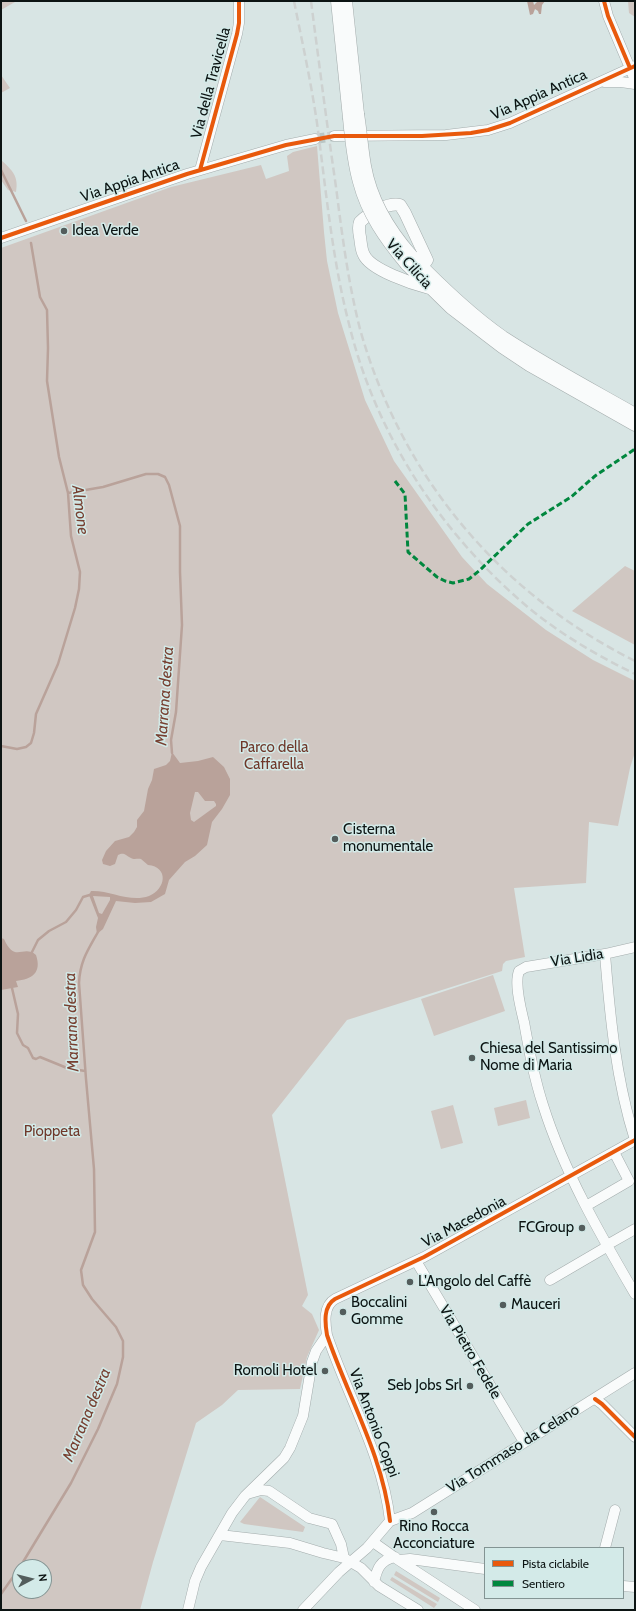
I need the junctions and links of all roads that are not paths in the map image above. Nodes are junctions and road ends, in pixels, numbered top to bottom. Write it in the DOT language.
graph roads {
  1 [pos="239,1"];
  2 [pos="337,1"];
  3 [pos="346,1"];
  4 [pos="604,1"];
  5 [pos="632,67"];
  6 [pos="635,80"];
  7 [pos="598,82"];
  8 [pos="635,84"];
  9 [pos="354,116"];
  10 [pos="334,136"];
  11 [pos="315,139"];
  12 [pos="200,170"];
  13 [pos="1,238"];
  14 [pos="409,260"];
  15 [pos="422,267"];
  16 [pos="430,289"];
  17 [pos="635,414"];
  18 [pos="635,425"];
  19 [pos="635,947"];
  20 [pos="605,954"];
  21 [pos="635,1140"];
  22 [pos="614,1152"];
  23 [pos="571,1176"];
  24 [pos="586,1206"];
  25 [pos="635,1229"];
  26 [pos="607,1245"];
  27 [pos="416,1261"];
  28 [pos="550,1280"];
  29 [pos="635,1294"];
  30 [pos="327,1335"];
  31 [pos="635,1373"];
  32 [pos="594,1399"];
  33 [pos="635,1437"];
  34 [pos="524,1442"];
  35 [pos="247,1494"];
  36 [pos="616,1510"];
  37 [pos="390,1521"];
  38 [pos="220,1535"];
  39 [pos="373,1542"];
  40 [pos="606,1547"];
  41 [pos="397,1559"];
  42 [pos="348,1560"];
  43 [pos="484,1569"];
  44 [pos="374,1582"];
  45 [pos="624,1586"];
  46 [pos="635,1587"];
  47 [pos="459,1606"];
  48 [pos="188,1610"];
  49 [pos="303,1610"];
  50 [pos="418,1610"];
  51 [pos="475,1610"];
  1 -- 12 [label="street, Via della Travicella"];
  2 -- 9 [label="main road, Via Cilicia"];
  3 -- 9 [label="main road, Via Cilicia"];
  4 -- 5 [label="street"];
  5 -- 6 [label="street"];
  5 -- 7 [label="street, Via Appia Antica"];
  7 -- 8 [label="street"];
  7 -- 10 [label="street, Via Appia Antica"];
  9 -- 14 [label="main road, Via Cilicia, bridge"];
  11 -- 12 [label="street, Via Appia Antica"];
  12 -- 13 [label="street, Via Appia Antica"];
  14 -- 15 [label="main road, Via Cilicia"];
  14 -- 16 [label="main road, Via Cilicia"];
  15 -- 16 [label="main road"];
  15 -- 17 [label="main road, Via Cilicia"];
  16 -- 18 [label="main road, Via Cilicia"];
  19 -- 20 [label="street, Via Lidia"];
  20 -- 21 [label="street"];
  20 -- 23 [label="street, Via Lidia"];
  21 -- 22 [label="street, Via Macedonia"];
  22 -- 23 [label="street, Via Macedonia"];
  22 -- 24 [label="street"];
  23 -- 24 [label="street"];
  23 -- 27 [label="street, Via Macedonia"];
  24 -- 26 [label="street"];
  25 -- 26 [label="street"];
  26 -- 28 [label="street"];
  26 -- 29 [label="street"];
  27 -- 30 [label="street, Via Macedonia"];
  27 -- 34 [label="street, Via Pietro Fedele"];
  30 -- 35 [label="street"];
  30 -- 37 [label="street, Via Antonio Coppi"];
  31 -- 32 [label="street, Via Tommaso da Celano"];
  32 -- 33 [label="street"];
  32 -- 34 [label="street, Via Tommaso da Celano"];
  34 -- 37 [label="street, Via Tommaso da Celano"];
  35 -- 38 [label="street"];
  35 -- 42 [label="street"];
  36 -- 40 [label="street"];
  37 -- 39 [label="street"];
  38 -- 42 [label="street"];
  38 -- 48 [label="street"];
  39 -- 41 [label="street"];
  39 -- 42 [label="street"];
  41 -- 43 [label="street"];
  41 -- 44 [label="street"];
  41 -- 47 [label="street"];
  42 -- 44 [label="street"];
  42 -- 49 [label="street"];
  44 -- 50 [label="street"];
  45 -- 46 [label="street"];
  47 -- 51 [label="street"];
}
